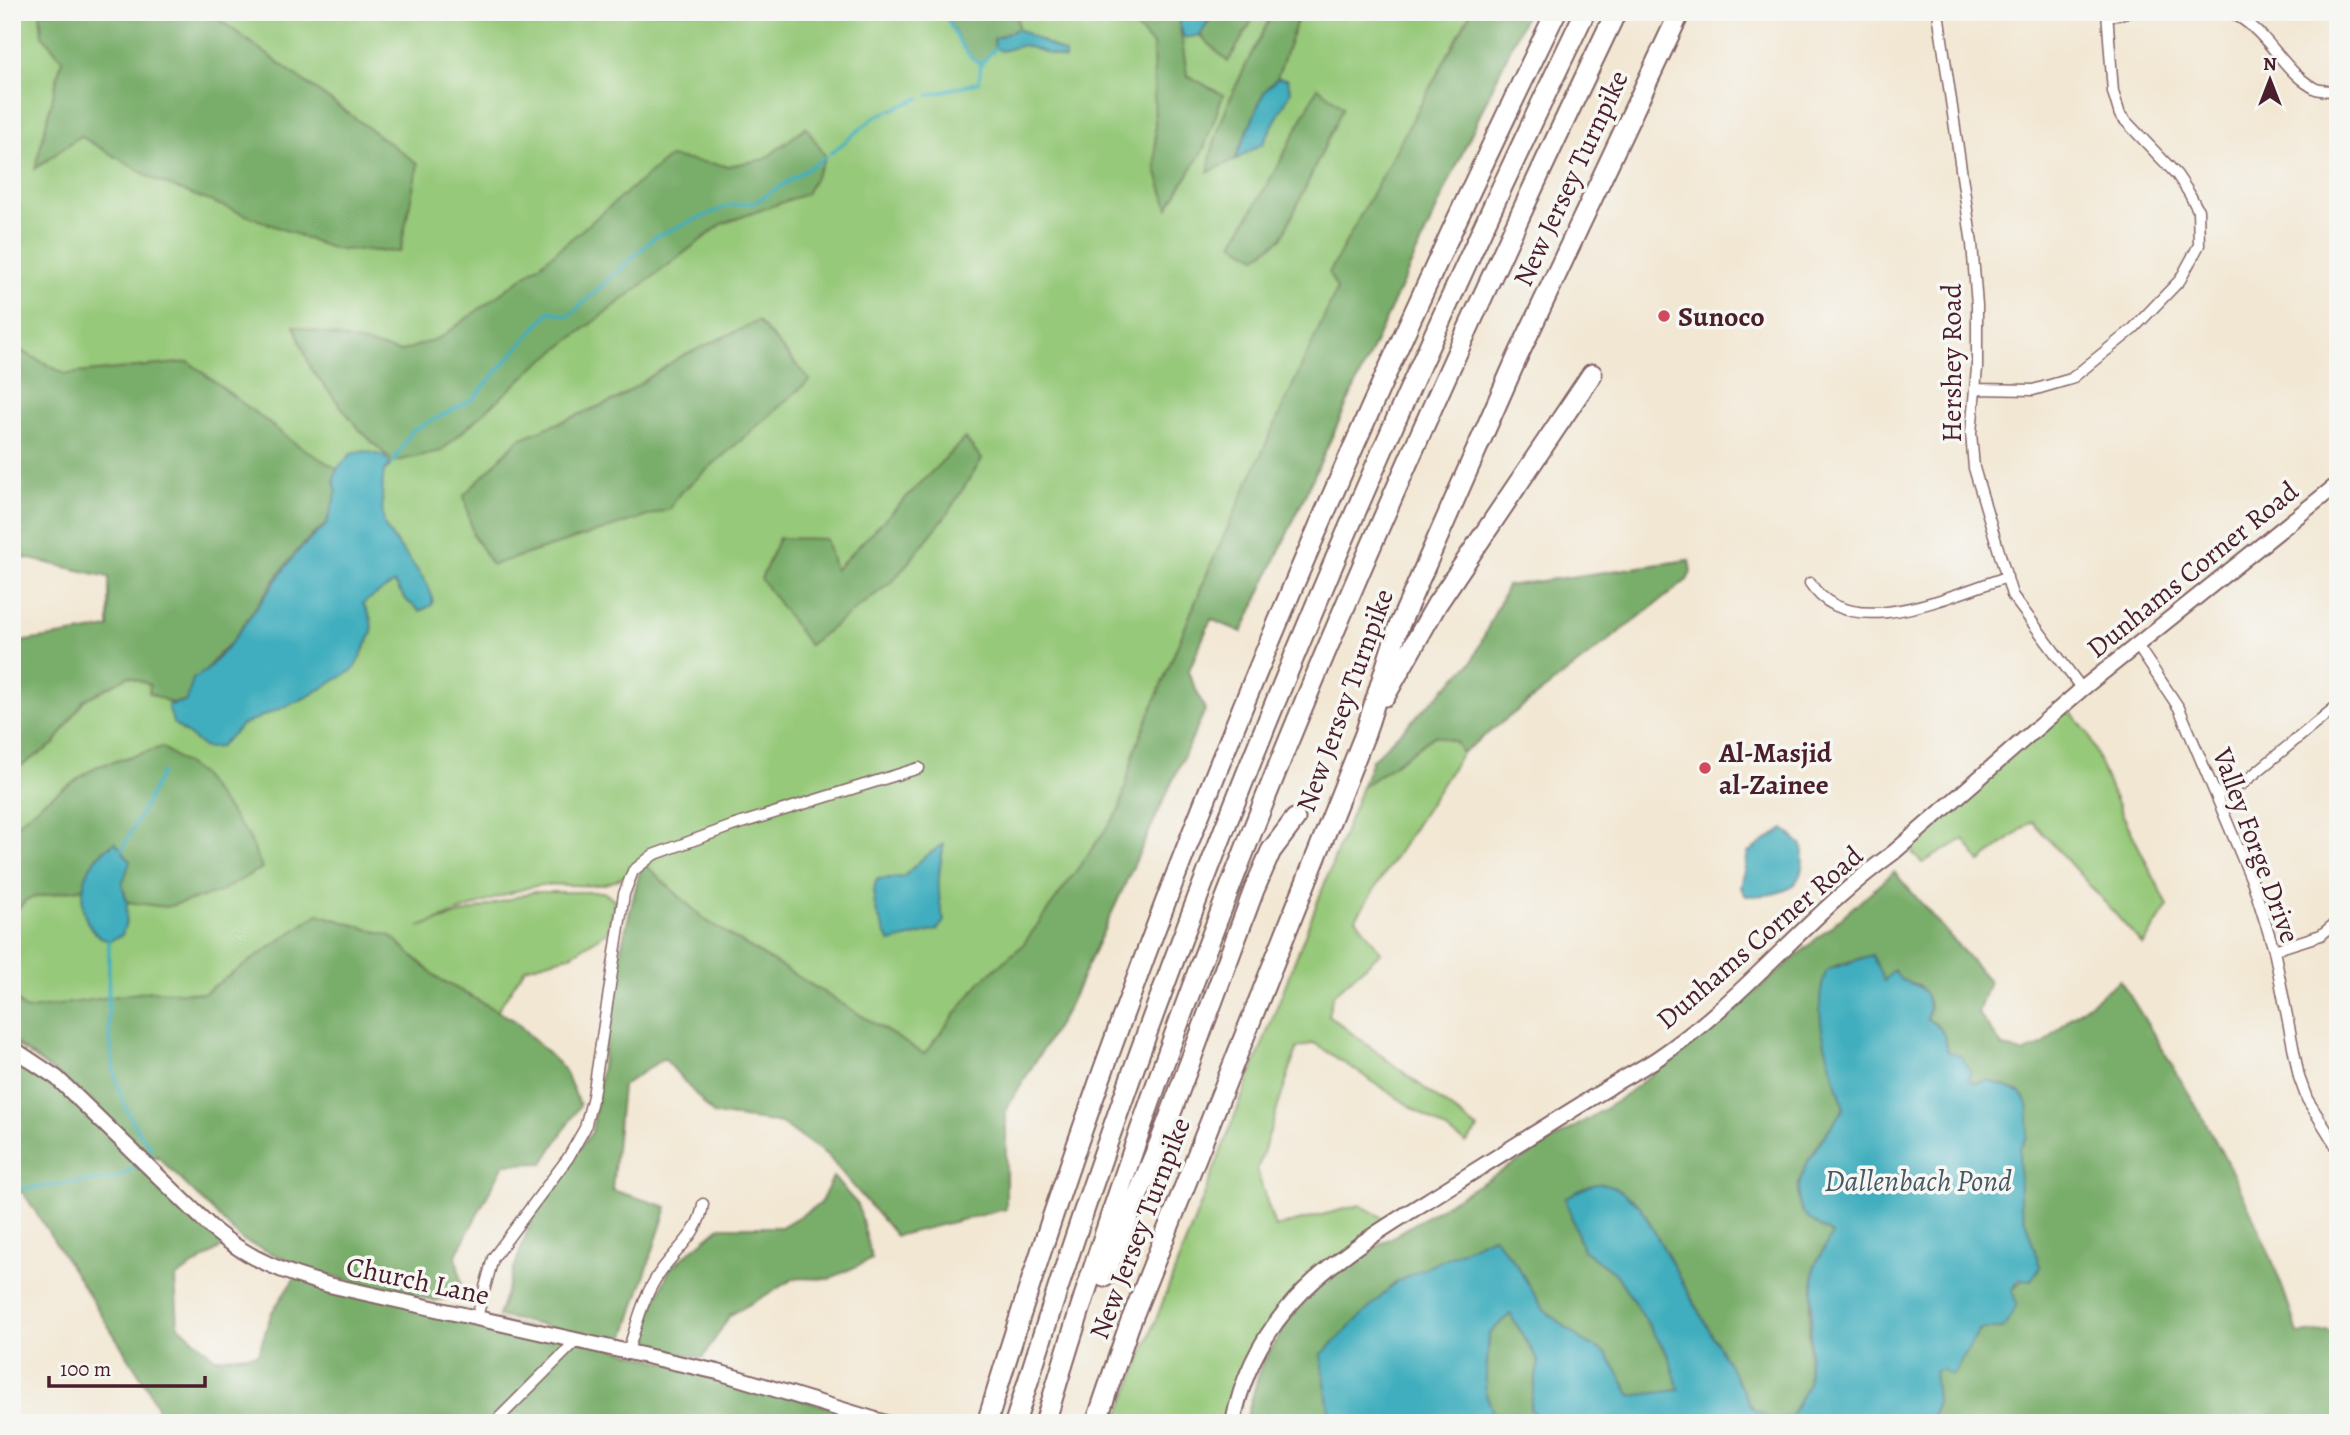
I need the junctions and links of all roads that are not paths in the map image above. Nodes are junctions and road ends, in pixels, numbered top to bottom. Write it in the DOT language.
graph roads {
  1 [pos="1556,12"];
  2 [pos="1585,12"];
  3 [pos="1616,12"];
  4 [pos="1680,12"];
  5 [pos="1938,12"];
  6 [pos="2130,12"];
  7 [pos="2230,12"];
  8 [pos="2107,14"];
  9 [pos="2338,92"];
  10 [pos="1592,374"];
  11 [pos="1975,389"];
  12 [pos="2338,484"];
  13 [pos="2007,578"];
  14 [pos="1811,583"];
  15 [pos="2137,645"];
  16 [pos="2082,688"];
  17 [pos="2338,705"];
  18 [pos="1365,734"];
  19 [pos="919,768"];
  20 [pos="2217,795"];
  21 [pos="1295,819"];
  22 [pos="2338,922"];
  23 [pos="2274,950"];
  24 [pos="12,1048"];
  25 [pos="2338,1149"];
  26 [pos="703,1204"];
  27 [pos="477,1317"];
  28 [pos="579,1339"];
  29 [pos="628,1351"];
  30 [pos="1046,1418"];
  31 [pos="494,1423"];
  32 [pos="886,1423"];
  33 [pos="987,1423"];
  34 [pos="1015,1423"];
  35 [pos="1096,1423"];
  36 [pos="1233,1423"];
  1 -- 33 [label="highway"];
  2 -- 34 [label="highway, New Jersey Turnpike"];
  3 -- 30 [label="highway, New Jersey Turnpike"];
  4 -- 18 [label="highway, New Jersey Turnpike"];
  5 -- 11 [label="street, Hershey Road"];
  6 -- 8 [label="street"];
  7 -- 9 [label="street"];
  8 -- 11 [label="street"];
  10 -- 18 [label="highway"];
  11 -- 13 [label="street, Hershey Road"];
  12 -- 15 [label="street, Dunhams Corner Road"];
  13 -- 14 [label="street"];
  13 -- 16 [label="street, Hershey Road"];
  15 -- 16 [label="street, Dunhams Corner Road"];
  15 -- 20 [label="street, Valley Forge Drive"];
  16 -- 36 [label="street, Dunhams Corner Road"];
  17 -- 20 [label="street"];
  18 -- 35 [label="highway, New Jersey Turnpike"];
  19 -- 27 [label="street"];
  20 -- 23 [label="street, Valley Forge Drive"];
  21 -- 30 [label="highway"];
  22 -- 23 [label="street"];
  23 -- 25 [label="street, Valley Forge Drive"];
  24 -- 27 [label="street, Church Lane"];
  26 -- 29 [label="street"];
  27 -- 28 [label="street, Church Lane"];
  28 -- 29 [label="street, Church Lane"];
  28 -- 31 [label="street"];
  29 -- 32 [label="street, Church Lane"];
}
